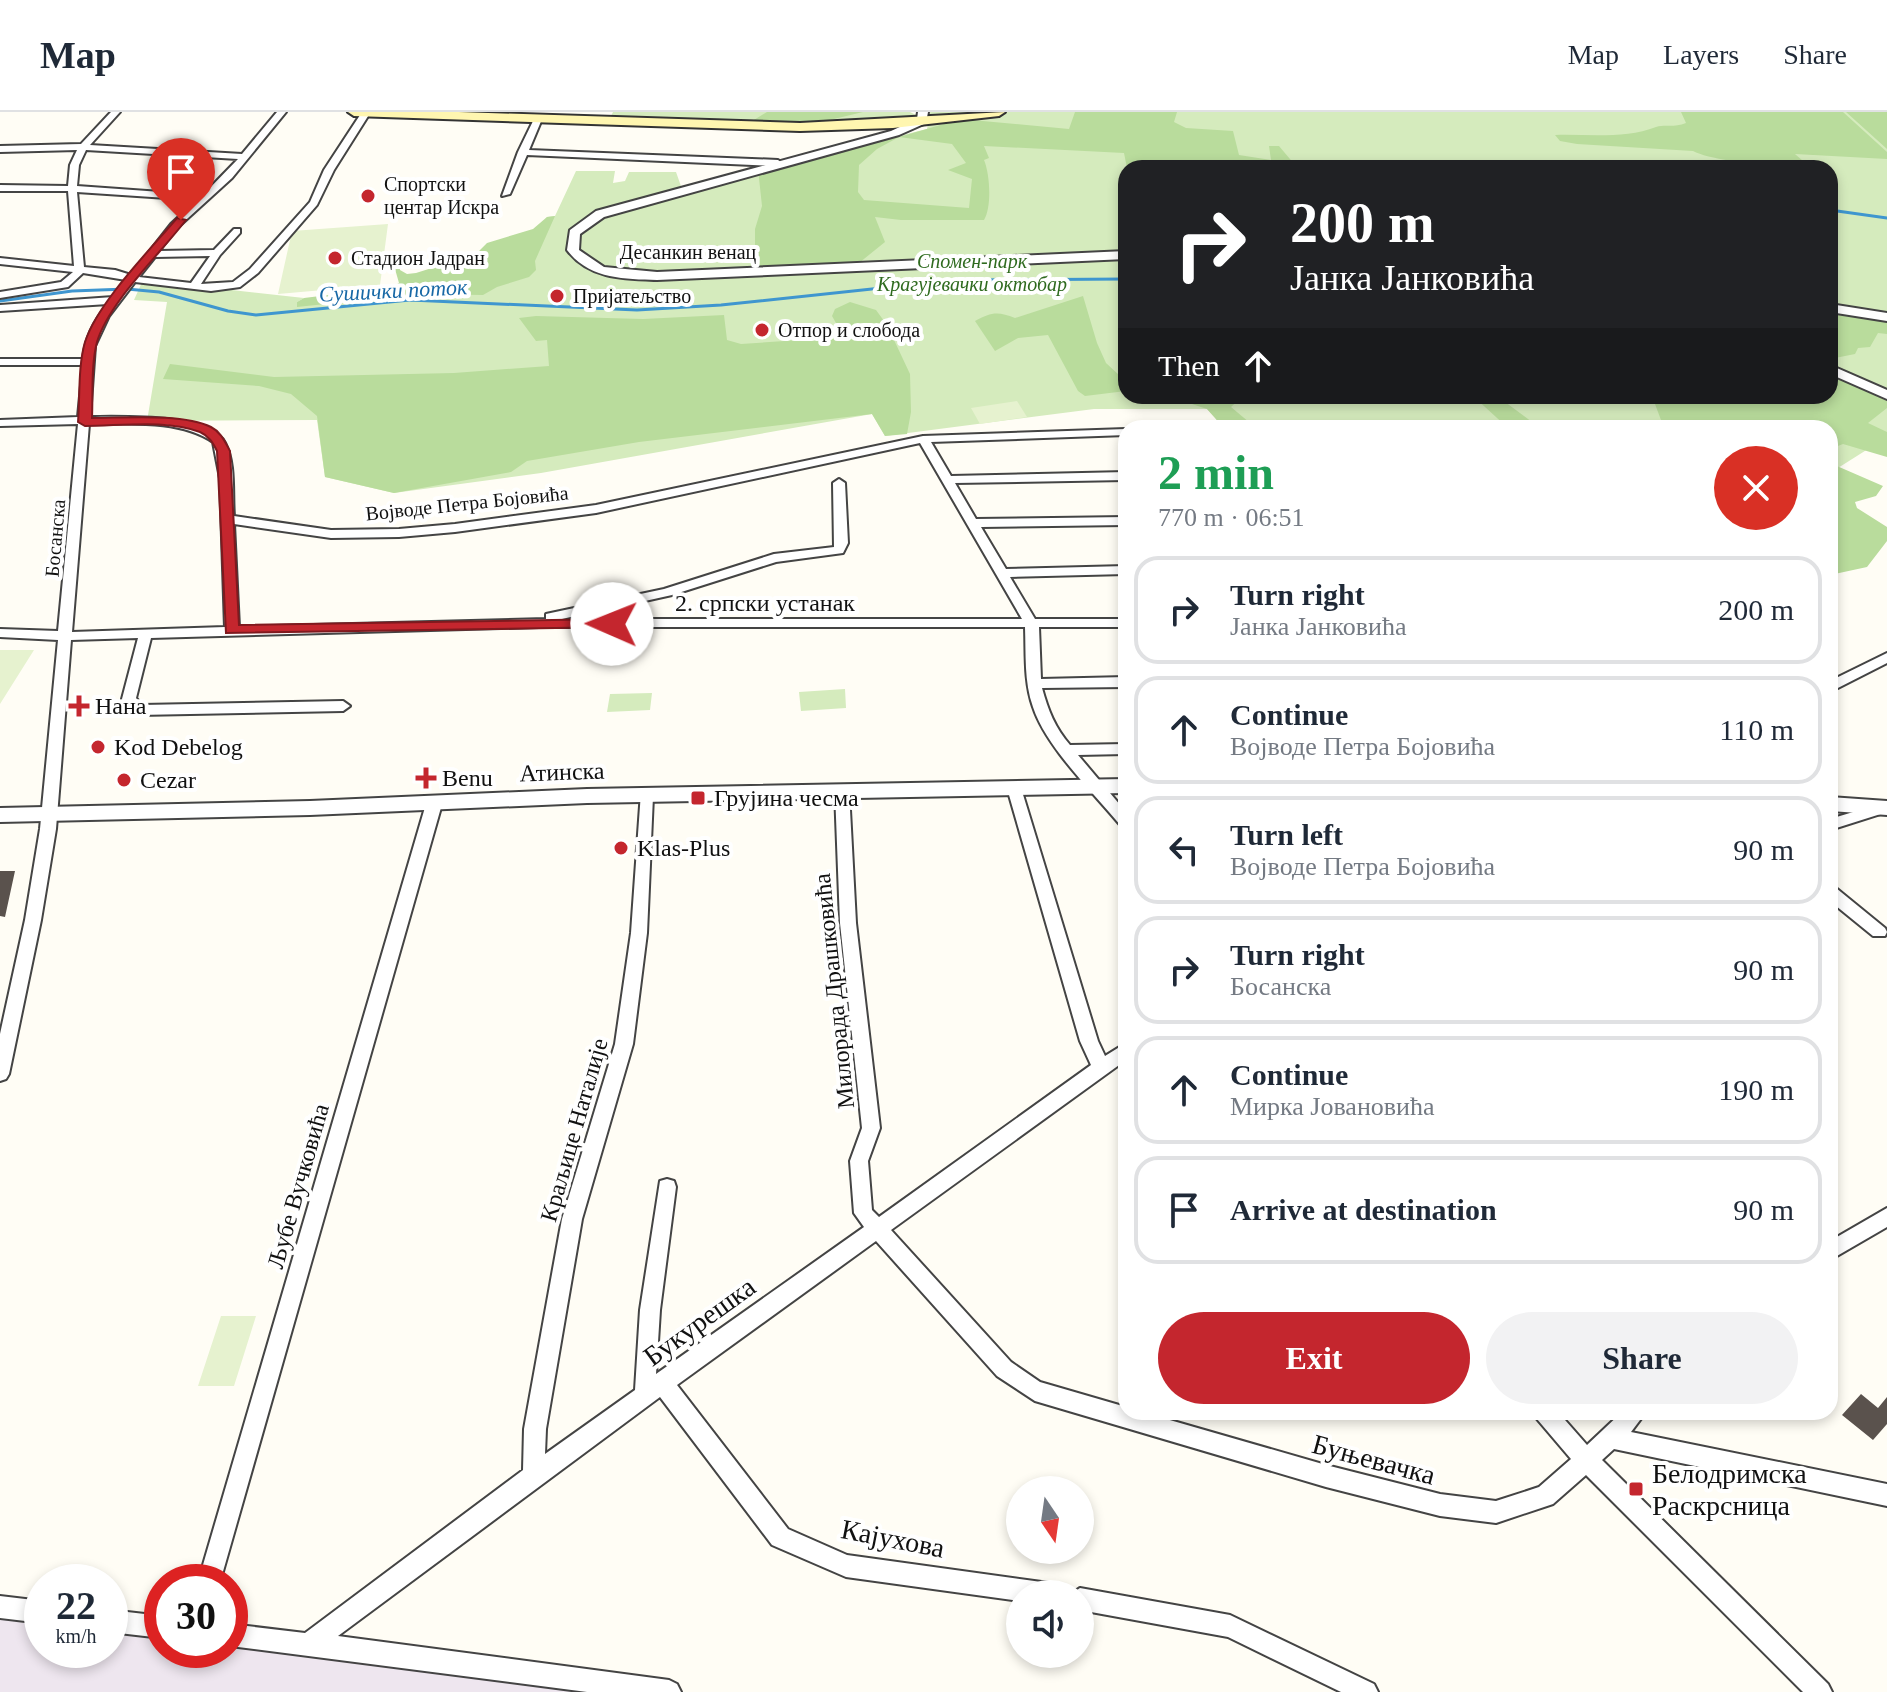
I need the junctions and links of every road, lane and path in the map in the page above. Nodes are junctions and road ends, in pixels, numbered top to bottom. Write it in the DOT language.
graph roads {
  1 [pos="116,112"];
  2 [pos="282,112"];
  3 [pos="354,112"];
  4 [pos="999,112"];
  5 [pos="366,113"];
  6 [pos="923,116"];
  7 [pos="538,119"];
  8 [pos="898,127"];
  9 [pos="84,147"];
  10 [pos="0,149"];
  11 [pos="522,152"];
  12 [pos="246,157"];
  13 [pos="778,163"];
  14 [pos="0,188"];
  15 [pos="73,189"];
  16 [pos="505,194"];
  17 [pos="206,198"];
  18 [pos="237,231"];
  19 [pos="217,253"];
  20 [pos="154,254"];
  21 [pos="1118,255"];
  22 [pos="0,261"];
  23 [pos="79,271"];
  24 [pos="94,273"];
  25 [pos="64,285"];
  26 [pos="194,286"];
  27 [pos="124,290"];
  28 [pos="0,295"];
  29 [pos="0,308"];
  30 [pos="1838,309"];
  31 [pos="1887,317"];
  32 [pos="0,362"];
  33 [pos="88,362"];
  34 [pos="1838,373"];
  35 [pos="1887,395"];
  36 [pos="85,422"];
  37 [pos="0,423"];
  38 [pos="1118,432"];
  39 [pos="923,439"];
  40 [pos="1118,476"];
  41 [pos="949,480"];
  42 [pos="839,483"];
  43 [pos="228,519"];
  44 [pos="1118,521"];
  45 [pos="973,523"];
  46 [pos="1118,570"];
  47 [pos="1001,573"];
  48 [pos="611,604"];
  49 [pos="539,623"];
  50 [pos="1118,623"];
  51 [pos="612,624"];
  52 [pos="1032,625"];
  53 [pos="232,630"];
  54 [pos="0,633"];
  55 [pos="146,633"];
  56 [pos="67,636"];
  57 [pos="1887,657"];
  58 [pos="1118,682"];
  59 [pos="1838,683"];
  60 [pos="1034,684"];
  61 [pos="343,706"];
  62 [pos="1118,749"];
  63 [pos="1065,750"];
  64 [pos="1095,786"];
  65 [pos="1118,786"];
  66 [pos="1014,788"];
  67 [pos="842,791"];
  68 [pos="646,796"];
  69 [pos="434,804"];
  70 [pos="1885,808"];
  71 [pos="1118,813"];
  72 [pos="49,814"];
  73 [pos="0,815"];
  74 [pos="1838,815"];
  75 [pos="1838,899"];
  76 [pos="1879,932"];
  77 [pos="1118,1055"];
  78 [pos="1101,1067"];
  79 [pos="0,1074"];
  80 [pos="667,1187"];
  81 [pos="1887,1217"];
  82 [pos="874,1228"];
  83 [pos="1838,1246"];
  84 [pos="654,1388"];
  85 [pos="1118,1417"];
  86 [pos="1127,1420"];
  87 [pos="1551,1420"];
  88 [pos="1628,1420"];
  89 [pos="1611,1438"];
  90 [pos="1585,1459"];
  91 [pos="534,1475"];
  92 [pos="1887,1495"];
  93 [pos="214,1564"];
  94 [pos="1006,1588"];
  95 [pos="1094,1602"];
  96 [pos="0,1607"];
  97 [pos="24,1610"];
  98 [pos="248,1637"];
  99 [pos="310,1643"];
  100 [pos="669,1692"];
  101 [pos="1366,1692"];
  102 [pos="1820,1692"];
  1 -- 9 [label="street"];
  2 -- 12 [label="street, Босанска"];
  3 -- 5 [label="main road"];
  4 -- 6 [label="main road"];
  5 -- 7 [label="main road"];
  5 -- 26 [label="street"];
  6 -- 8 [label="main road"];
  7 -- 8 [label="main road"];
  7 -- 11 [label="street"];
  8 -- 13 [label="street, Десанкин венац"];
  9 -- 10 [label="street"];
  9 -- 12 [label="street"];
  9 -- 15 [label="street"];
  11 -- 13 [label="street"];
  11 -- 16 [label="street"];
  12 -- 17 [label="street, Босанска"];
  13 -- 21 [label="street, Десанкин венац"];
  14 -- 15 [label="street"];
  15 -- 17 [label="street"];
  15 -- 23 [label="street"];
  17 -- 20 [label="street, Босанска"];
  18 -- 19 [label="street"];
  19 -- 20 [label="street"];
  19 -- 26 [label="street"];
  20 -- 27 [label="street, Босанска"];
  22 -- 23 [label="street"];
  23 -- 24 [label="street"];
  23 -- 25 [label="street"];
  24 -- 25 [label="street"];
  24 -- 27 [label="street"];
  25 -- 28 [label="street"];
  26 -- 27 [label="street"];
  27 -- 29 [label="street"];
  27 -- 33 [label="street, Босанска"];
  30 -- 31 [label="street"];
  32 -- 33 [label="street"];
  33 -- 36 [label="street, Босанска"];
  34 -- 35 [label="street"];
  36 -- 37 [label="street"];
  36 -- 43 [label="street"];
  36 -- 56 [label="street, Босанска"];
  38 -- 39 [label="street, Војводе Петра Бојовића"];
  39 -- 41 [label="street"];
  39 -- 43 [label="street, Војводе Петра Бојовића"];
  40 -- 41 [label="street"];
  41 -- 45 [label="street"];
  42 -- 48 [label="street"];
  43 -- 53 [label="street"];
  44 -- 45 [label="street"];
  45 -- 47 [label="street"];
  46 -- 47 [label="street"];
  47 -- 52 [label="street"];
  48 -- 49 [label="street"];
  48 -- 51 [label="street"];
  49 -- 51 [label="street, 2. српски устанак"];
  49 -- 53 [label="street, 2. српски устанак"];
  50 -- 52 [label="street, 2. српски устанак"];
  51 -- 52 [label="street, 2. српски устанак"];
  52 -- 60 [label="street"];
  53 -- 55 [label="street, 2. српски устанак"];
  54 -- 56 [label="street, 2. српски устанак"];
  55 -- 56 [label="street, 2. српски устанак"];
  55 -- 61 [label="street"];
  56 -- 72 [label="street, Босанска"];
  57 -- 59 [label="street"];
  58 -- 60 [label="street"];
  60 -- 63 [label="street"];
  62 -- 63 [label="street"];
  63 -- 64 [label="street"];
  64 -- 65 [label="street, Атинска"];
  64 -- 66 [label="street, Атинска"];
  64 -- 71 [label="street"];
  66 -- 67 [label="street, Атинска"];
  66 -- 78 [label="street"];
  67 -- 68 [label="street, Атинска"];
  67 -- 82 [label="street, Милорада Драшковића"];
  68 -- 69 [label="street, Атинска"];
  68 -- 91 [label="street, Краљице Наталије"];
  69 -- 72 [label="street, Атинска"];
  69 -- 93 [label="street, Љубе Вучковића"];
  70 -- 74 [label="street"];
  72 -- 73 [label="street, Атинска"];
  72 -- 79 [label="street, Босанска"];
  75 -- 76 [label="street"];
  77 -- 78 [label="street, Букурешка"];
  78 -- 82 [label="street, Букурешка"];
  80 -- 84 [label="street"];
  81 -- 83 [label="street"];
  82 -- 84 [label="street, Букурешка"];
  82 -- 85 [label="street, Буњевачка"];
  84 -- 91 [label="street, Букурешка"];
  84 -- 94 [label="street, Кајухова"];
  86 -- 90 [label="street, Буњевачка"];
  87 -- 90 [label="street"];
  88 -- 89 [label="street, Буњевачка"];
  89 -- 90 [label="street, Буњевачка"];
  89 -- 92 [label="street"];
  90 -- 102 [label="street"];
  91 -- 99 [label="street, Букурешка"];
  95 -- 101 [label="street"];
  96 -- 97 [label="street"];
  98 -- 99 [label="street"];
  99 -- 100 [label="street"];
}
